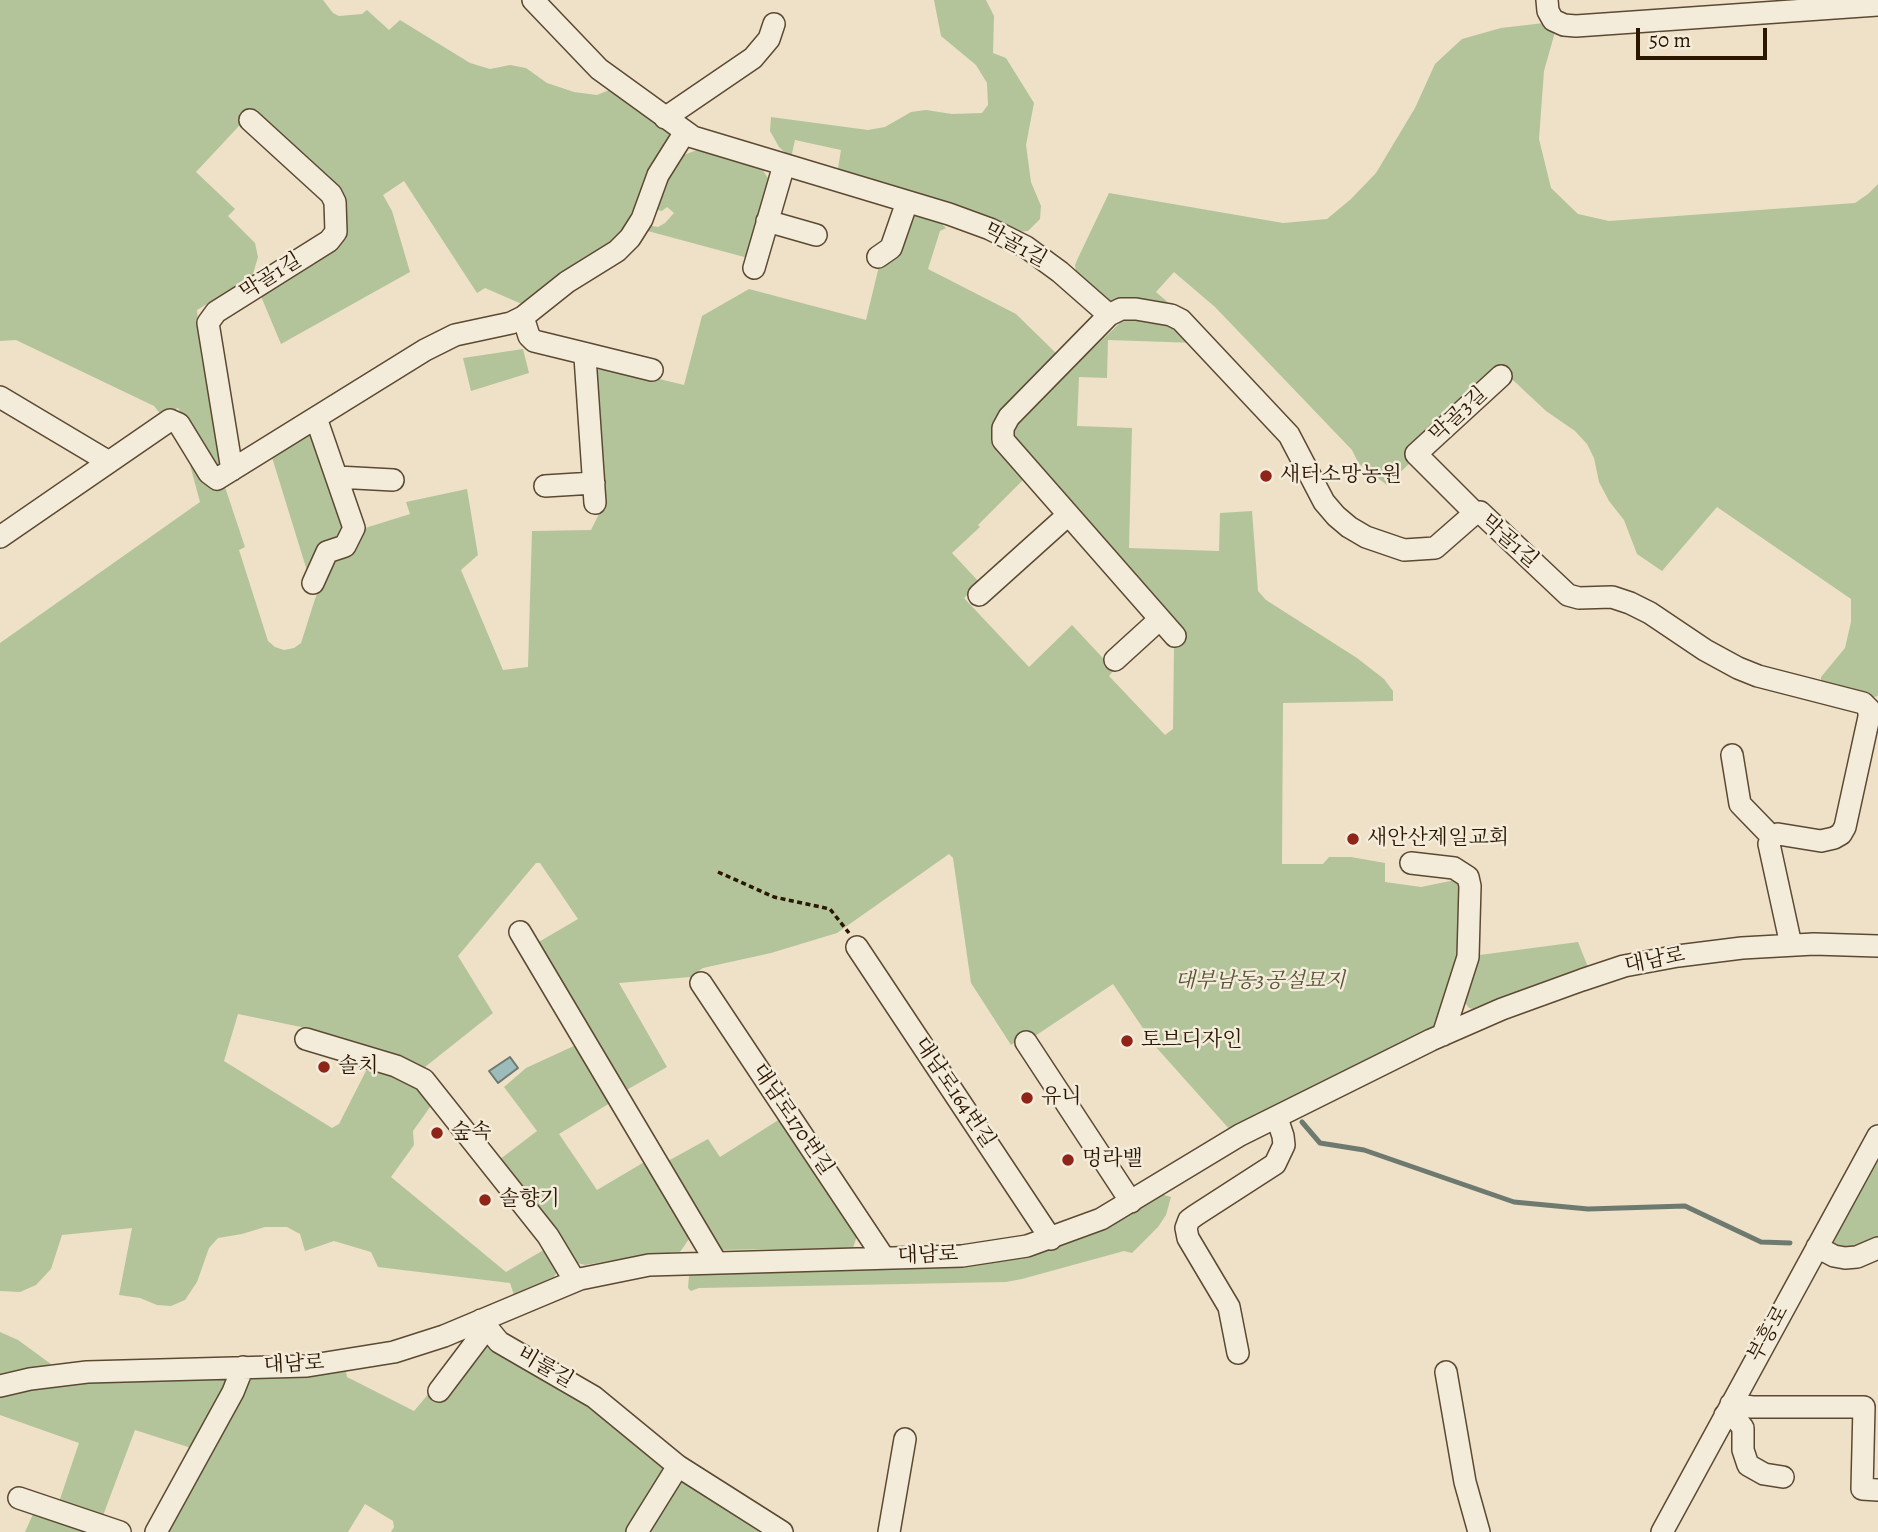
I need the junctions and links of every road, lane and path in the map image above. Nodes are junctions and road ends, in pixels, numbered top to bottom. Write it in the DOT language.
graph roads {
  1 [pos="533,0"];
  2 [pos="1547,0"];
  3 [pos="1878,5"];
  4 [pos="1783,6"];
  5 [pos="774,24"];
  6 [pos="665,118"];
  7 [pos="250,120"];
  8 [pos="685,132"];
  9 [pos="784,164"];
  10 [pos="907,202"];
  11 [pos="767,221"];
  12 [pos="816,235"];
  13 [pos="878,257"];
  14 [pos="754,268"];
  15 [pos="1108,315"];
  16 [pos="523,317"];
  17 [pos="579,352"];
  18 [pos="652,370"];
  19 [pos="1501,376"];
  20 [pos="0,397"];
  21 [pos="316,418"];
  22 [pos="109,462"];
  23 [pos="232,470"];
  24 [pos="337,477"];
  25 [pos="393,480"];
  26 [pos="545,486"];
  27 [pos="1475,513"];
  28 [pos="1068,515"];
  29 [pos="0,537"];
  30 [pos="313,583"];
  31 [pos="979,596"];
  32 [pos="1160,619"];
  33 [pos="1175,636"];
  34 [pos="1115,660"];
  35 [pos="1873,705"];
  36 [pos="1732,755"];
  37 [pos="1772,837"];
  38 [pos="1411,863"];
  39 [pos="718,873"];
  40 [pos="520,932"];
  41 [pos="1791,945"];
  42 [pos="1878,946"];
  43 [pos="857,947"];
  44 [pos="701,983"];
  45 [pos="1443,1035"];
  46 [pos="306,1040"];
  47 [pos="1027,1042"];
  48 [pos="1277,1118"];
  49 [pos="1878,1136"];
  50 [pos="1131,1202"];
  51 [pos="1051,1239"];
  52 [pos="1817,1247"];
  53 [pos="1878,1248"];
  54 [pos="884,1258"];
  55 [pos="716,1262"];
  56 [pos="575,1281"];
  57 [pos="481,1320"];
  58 [pos="1238,1353"];
  59 [pos="243,1367"];
  60 [pos="1446,1373"];
  61 [pos="0,1386"];
  62 [pos="439,1391"];
  63 [pos="1728,1409"];
  64 [pos="905,1439"];
  65 [pos="678,1466"];
  66 [pos="1783,1477"];
  67 [pos="1878,1490"];
  68 [pos="19,1498"];
  69 [pos="120,1532"];
  70 [pos="156,1532"];
  71 [pos="637,1532"];
  72 [pos="782,1532"];
  73 [pos="889,1532"];
  74 [pos="1479,1532"];
  75 [pos="1662,1532"];
  1 -- 6 [label="street, 막골1길"];
  2 -- 4 [label="street"];
  3 -- 4 [label="street"];
  5 -- 6 [label="street"];
  6 -- 8 [label="street, 막골1길"];
  7 -- 23 [label="street, 막골1길"];
  8 -- 9 [label="street, 막골1길"];
  8 -- 16 [label="street"];
  9 -- 10 [label="street, 막골1길"];
  9 -- 11 [label="street"];
  10 -- 13 [label="street"];
  10 -- 15 [label="street, 막골1길"];
  11 -- 12 [label="street"];
  11 -- 14 [label="street"];
  15 -- 27 [label="street, 막골1길"];
  15 -- 28 [label="street"];
  16 -- 17 [label="street"];
  16 -- 21 [label="street"];
  17 -- 18 [label="street"];
  17 -- 26 [label="street"];
  19 -- 27 [label="street, 막골3길"];
  20 -- 22 [label="street"];
  21 -- 23 [label="street"];
  21 -- 24 [label="street"];
  22 -- 23 [label="street"];
  22 -- 29 [label="street"];
  24 -- 25 [label="street"];
  24 -- 30 [label="street"];
  27 -- 35 [label="street, 막골1길"];
  28 -- 31 [label="street"];
  28 -- 32 [label="street"];
  32 -- 33 [label="street"];
  32 -- 34 [label="street"];
  35 -- 37 [label="street, 막골1길"];
  36 -- 37 [label="street"];
  37 -- 41 [label="street"];
  38 -- 45 [label="street"];
  39 -- 43 [label="path"];
  40 -- 55 [label="street"];
  41 -- 42 [label="street, 대남로"];
  41 -- 45 [label="street, 대남로"];
  43 -- 51 [label="street, 대남로164번길"];
  44 -- 54 [label="street, 대남로170번길"];
  45 -- 48 [label="street, 대남로"];
  46 -- 56 [label="street"];
  47 -- 50 [label="street"];
  48 -- 50 [label="street, 대남로"];
  48 -- 58 [label="street"];
  49 -- 52 [label="street, 부흥로"];
  50 -- 51 [label="street, 대남로"];
  51 -- 54 [label="street, 대남로"];
  52 -- 53 [label="street"];
  52 -- 63 [label="street, 부흥로"];
  54 -- 55 [label="street, 대남로"];
  55 -- 56 [label="street, 대남로"];
  56 -- 57 [label="street, 대남로"];
  57 -- 59 [label="street, 대남로"];
  57 -- 62 [label="street"];
  57 -- 65 [label="street, 비룰길"];
  59 -- 61 [label="street, 대남로"];
  59 -- 70 [label="street"];
  60 -- 74 [label="street"];
  63 -- 66 [label="street"];
  63 -- 67 [label="street"];
  63 -- 75 [label="street, 부흥로"];
  64 -- 73 [label="street"];
  65 -- 71 [label="street"];
  65 -- 72 [label="street, 비룰길"];
  68 -- 69 [label="street"];
}
